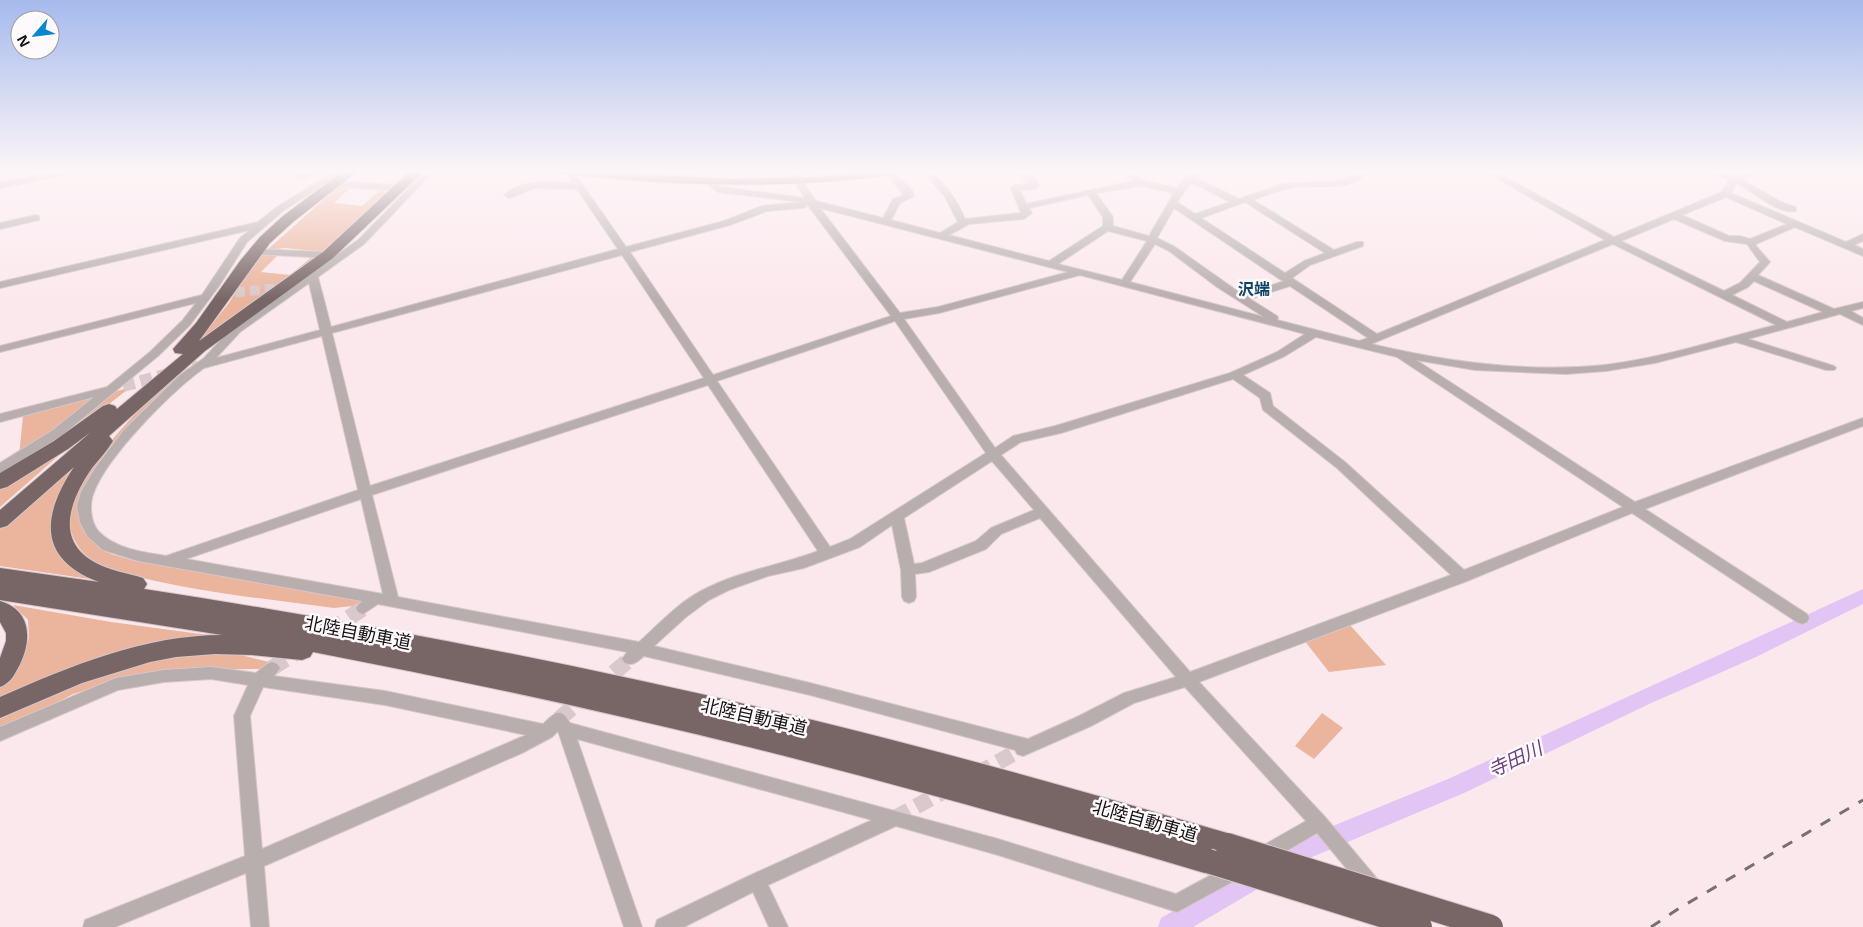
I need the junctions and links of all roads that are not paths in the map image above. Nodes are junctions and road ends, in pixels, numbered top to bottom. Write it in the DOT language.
graph roads {
  1 [pos="276,214"];
  2 [pos="295,214"];
  3 [pos="371,214"];
  4 [pos="387,214"];
  5 [pos="599,214"];
  6 [pos="749,214"];
  7 [pos="820,214"];
  8 [pos="853,214"];
  9 [pos="890,214"];
  10 [pos="959,214"];
  11 [pos="1026,214"];
  12 [pos="1106,214"];
  13 [pos="1166,214"];
  14 [pos="1190,214"];
  15 [pos="1202,214"];
  16 [pos="1265,214"];
  17 [pos="1566,214"];
  18 [pos="1772,214"];
  19 [pos="1674,215"];
  20 [pos="1194,217"];
  21 [pos="36,218"];
  22 [pos="886,222"];
  23 [pos="962,222"];
  24 [pos="260,224"];
  25 [pos="1794,224"];
  26 [pos="0,226"];
  27 [pos="1108,228"];
  28 [pos="941,236"];
  29 [pos="1863,237"];
  30 [pos="1151,239"];
  31 [pos="1612,240"];
  32 [pos="1360,244"];
  33 [pos="1752,244"];
  34 [pos="1845,246"];
  35 [pos="624,251"];
  36 [pos="255,252"];
  37 [pos="1863,253"];
  38 [pos="1333,254"];
  39 [pos="328,255"];
  40 [pos="1052,264"];
  41 [pos="1078,272"];
  42 [pos="1752,276"];
  43 [pos="313,277"];
  44 [pos="1288,280"];
  45 [pos="1124,284"];
  46 [pos="0,285"];
  47 [pos="220,294"];
  48 [pos="1723,294"];
  49 [pos="204,298"];
  50 [pos="1243,298"];
  51 [pos="1863,305"];
  52 [pos="1838,312"];
  53 [pos="897,317"];
  54 [pos="1863,322"];
  55 [pos="1282,324"];
  56 [pos="1785,325"];
  57 [pos="326,332"];
  58 [pos="1314,333"];
  59 [pos="1375,338"];
  60 [pos="1737,339"];
  61 [pos="1360,345"];
  62 [pos="0,349"];
  63 [pos="1399,354"];
  64 [pos="198,366"];
  65 [pos="1830,368"];
  66 [pos="1234,375"];
  67 [pos="157,377"];
  68 [pos="710,380"];
  69 [pos="117,388"];
  70 [pos="0,418"];
  71 [pos="1863,422"];
  72 [pos="992,454"];
  73 [pos="0,469"];
  74 [pos="0,482"];
  75 [pos="366,492"];
  76 [pos="1633,508"];
  77 [pos="0,512"];
  78 [pos="1041,512"];
  79 [pos="897,516"];
  80 [pos="0,522"];
  81 [pos="826,554"];
  82 [pos="167,560"];
  83 [pos="908,570"];
  84 [pos="0,576"];
  85 [pos="1462,577"];
  86 [pos="0,592"];
  87 [pos="909,597"];
  88 [pos="376,598"];
  89 [pos="392,601"];
  90 [pos="362,608"];
  91 [pos="0,609"];
  92 [pos="1802,618"];
  93 [pos="385,637"];
  94 [pos="636,654"];
  95 [pos="272,668"];
  96 [pos="0,677"];
  97 [pos="258,680"];
  98 [pos="1188,680"];
  99 [pos="516,682"];
  100 [pos="0,708"];
  101 [pos="565,729"];
  102 [pos="546,732"];
  103 [pos="0,734"];
  104 [pos="895,818"];
  105 [pos="1319,823"];
  106 [pos="1218,853"];
  107 [pos="254,861"];
  108 [pos="757,881"];
  109 [pos="92,927"];
  110 [pos="260,927"];
  111 [pos="633,927"];
  112 [pos="664,927"];
  113 [pos="779,927"];
  114 [pos="1407,927"];
  115 [pos="1420,927"];
  116 [pos="1491,927"];
  1 -- 24 [label="street"];
  2 -- 36 [label="highway"];
  3 -- 39 [label="highway"];
  4 -- 43 [label="street"];
  5 -- 35 [label="street"];
  6 -- 35 [label="street"];
  7 -- 53 [label="street"];
  8 -- 22 [label="street"];
  9 -- 22 [label="street"];
  10 -- 23 [label="street"];
  11 -- 23 [label="street"];
  12 -- 27 [label="street"];
  13 -- 30 [label="street"];
  14 -- 20 [label="street"];
  15 -- 20 [label="street"];
  16 -- 38 [label="street"];
  17 -- 31 [label="street"];
  18 -- 25 [label="street"];
  19 -- 31 [label="street"];
  19 -- 33 [label="street"];
  20 -- 44 [label="street"];
  21 -- 26 [label="street"];
  22 -- 28 [label="street"];
  23 -- 28 [label="street"];
  24 -- 46 [label="street"];
  24 -- 49 [label="street"];
  25 -- 33 [label="street"];
  25 -- 34 [label="street"];
  27 -- 30 [label="street"];
  27 -- 40 [label="street"];
  28 -- 40 [label="street"];
  29 -- 34 [label="street"];
  30 -- 45 [label="street"];
  30 -- 50 [label="street"];
  31 -- 48 [label="street"];
  31 -- 59 [label="street"];
  32 -- 38 [label="street"];
  33 -- 42 [label="street"];
  34 -- 37 [label="street"];
  35 -- 57 [label="street"];
  35 -- 68 [label="street"];
  36 -- 39 [label="street"];
  36 -- 67 [label="highway"];
  38 -- 44 [label="street"];
  39 -- 67 [label="highway"];
  40 -- 41 [label="street"];
  41 -- 45 [label="street"];
  41 -- 53 [label="street"];
  42 -- 48 [label="street"];
  42 -- 52 [label="street"];
  43 -- 57 [label="street"];
  43 -- 64 [label="street"];
  44 -- 50 [label="street"];
  44 -- 59 [label="street"];
  45 -- 55 [label="street"];
  47 -- 49 [label="street"];
  48 -- 56 [label="street"];
  49 -- 62 [label="street"];
  49 -- 69 [label="street"];
  50 -- 55 [label="street"];
  51 -- 52 [label="street"];
  52 -- 54 [label="street"];
  52 -- 56 [label="street"];
  53 -- 68 [label="street"];
  53 -- 72 [label="street"];
  55 -- 58 [label="street"];
  56 -- 60 [label="street"];
  57 -- 64 [label="street"];
  57 -- 75 [label="street"];
  58 -- 61 [label="street"];
  58 -- 66 [label="street"];
  59 -- 61 [label="street"];
  60 -- 63 [label="street"];
  60 -- 65 [label="street"];
  61 -- 63 [label="street"];
  63 -- 76 [label="street"];
  64 -- 82 [label="street"];
  66 -- 72 [label="street"];
  66 -- 85 [label="street"];
  67 -- 74 [label="highway"];
  67 -- 77 [label="highway"];
  67 -- 80 [label="highway"];
  67 -- 93 [label="highway"];
  68 -- 75 [label="street"];
  68 -- 81 [label="street"];
  69 -- 70 [label="street"];
  69 -- 73 [label="street"];
  71 -- 76 [label="street"];
  72 -- 78 [label="street"];
  72 -- 79 [label="street"];
  75 -- 82 [label="street"];
  75 -- 89 [label="street"];
  76 -- 85 [label="street"];
  76 -- 92 [label="street"];
  78 -- 83 [label="street"];
  78 -- 98 [label="street"];
  79 -- 81 [label="street"];
  79 -- 83 [label="street"];
  81 -- 94 [label="street"];
  82 -- 88 [label="street"];
  83 -- 87 [label="street"];
  84 -- 93 [label="highway, 北陸自動車道"];
  85 -- 98 [label="street"];
  86 -- 99 [label="highway, 北陸自動車道"];
  88 -- 89 [label="street"];
  88 -- 90 [label="street"];
  89 -- 94 [label="street"];
  91 -- 96 [label="highway"];
  93 -- 106 [label="highway, 北陸自動車道"];
  94 -- 98 [label="street"];
  95 -- 97 [label="street"];
  97 -- 102 [label="street"];
  97 -- 103 [label="street"];
  97 -- 107 [label="street"];
  98 -- 105 [label="street"];
  99 -- 100 [label="highway"];
  99 -- 106 [label="highway, 北陸自動車道"];
  101 -- 102 [label="street"];
  101 -- 104 [label="street"];
  101 -- 111 [label="street"];
  102 -- 107 [label="street"];
  104 -- 105 [label="street"];
  104 -- 108 [label="street"];
  105 -- 114 [label="street"];
  106 -- 115 [label="highway, 北陸自動車道, bridge"];
  106 -- 116 [label="highway, 北陸自動車道, bridge"];
  107 -- 109 [label="street"];
  107 -- 110 [label="street"];
  108 -- 112 [label="street"];
  108 -- 113 [label="street"];
}
